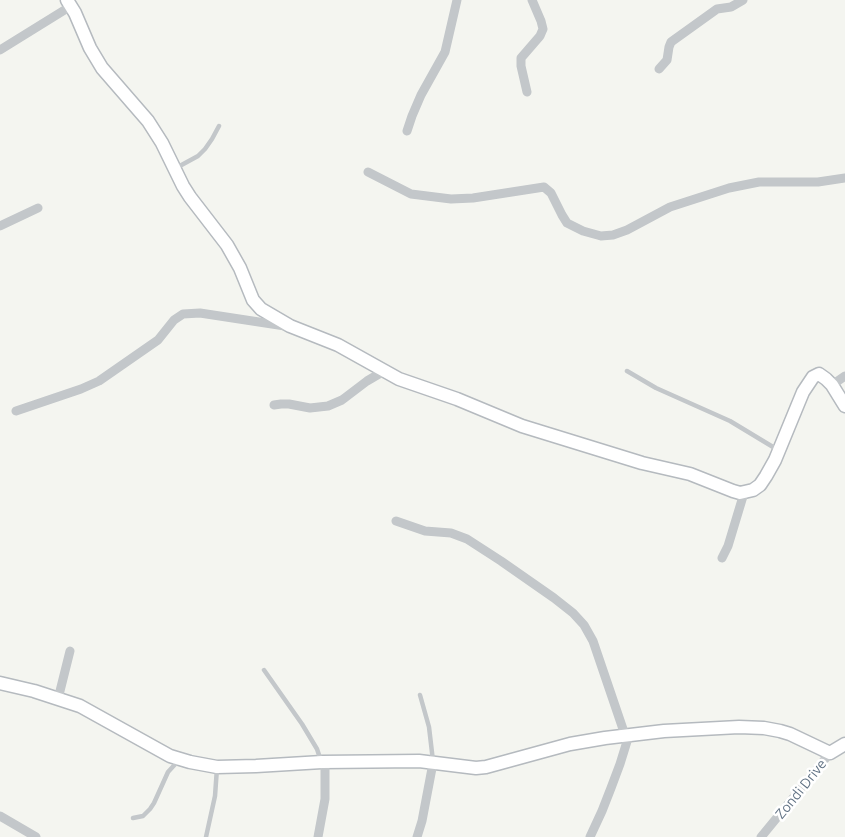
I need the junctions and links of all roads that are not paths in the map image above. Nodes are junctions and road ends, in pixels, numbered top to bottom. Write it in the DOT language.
graph roads {
  1 [pos="457,0"];
  2 [pos="532,0"];
  3 [pos="743,0"];
  4 [pos="69,3"];
  5 [pos="0,50"];
  6 [pos="660,69"];
  7 [pos="527,92"];
  8 [pos="219,126"];
  9 [pos="407,131"];
  10 [pos="175,169"];
  11 [pos="368,172"];
  12 [pos="845,178"];
  13 [pos="38,208"];
  14 [pos="0,226"];
  15 [pos="290,326"];
  16 [pos="384,371"];
  17 [pos="627,371"];
  18 [pos="845,376"];
  19 [pos="832,385"];
  20 [pos="274,405"];
  21 [pos="845,406"];
  22 [pos="16,411"];
  23 [pos="779,451"];
  24 [pos="744,492"];
  25 [pos="396,520"];
  26 [pos="722,558"];
  27 [pos="70,651"];
  28 [pos="264,670"];
  29 [pos="0,683"];
  30 [pos="420,695"];
  31 [pos="58,699"];
  32 [pos="627,735"];
  33 [pos="845,744"];
  34 [pos="830,753"];
  35 [pos="180,759"];
  36 [pos="324,762"];
  37 [pos="433,763"];
  38 [pos="217,767"];
  39 [pos="0,816"];
  40 [pos="133,818"];
  41 [pos="36,837"];
  42 [pos="206,837"];
  43 [pos="318,837"];
  44 [pos="417,837"];
  45 [pos="590,837"];
  46 [pos="761,837"];
  1 -- 9 [label="street"];
  2 -- 7 [label="street"];
  3 -- 6 [label="street"];
  4 -- 5 [label="street"];
  4 -- 10 [label="street"];
  8 -- 10 [label="lane"];
  10 -- 15 [label="street"];
  11 -- 12 [label="street"];
  13 -- 14 [label="street"];
  15 -- 16 [label="street"];
  15 -- 22 [label="street"];
  16 -- 20 [label="street"];
  16 -- 24 [label="street"];
  17 -- 23 [label="lane"];
  18 -- 19 [label="street"];
  19 -- 21 [label="street"];
  19 -- 23 [label="street"];
  23 -- 24 [label="street"];
  24 -- 26 [label="street"];
  25 -- 32 [label="street"];
  27 -- 31 [label="street"];
  28 -- 36 [label="lane"];
  29 -- 31 [label="street"];
  30 -- 37 [label="lane"];
  31 -- 35 [label="street"];
  32 -- 34 [label="street"];
  32 -- 37 [label="street"];
  32 -- 45 [label="street"];
  33 -- 34 [label="street, Zondi Drive"];
  34 -- 46 [label="street, Zondi Drive"];
  35 -- 38 [label="street"];
  35 -- 40 [label="lane"];
  36 -- 37 [label="street"];
  36 -- 38 [label="street"];
  36 -- 43 [label="street"];
  37 -- 44 [label="street"];
  38 -- 42 [label="lane"];
  39 -- 41 [label="street"];
}
